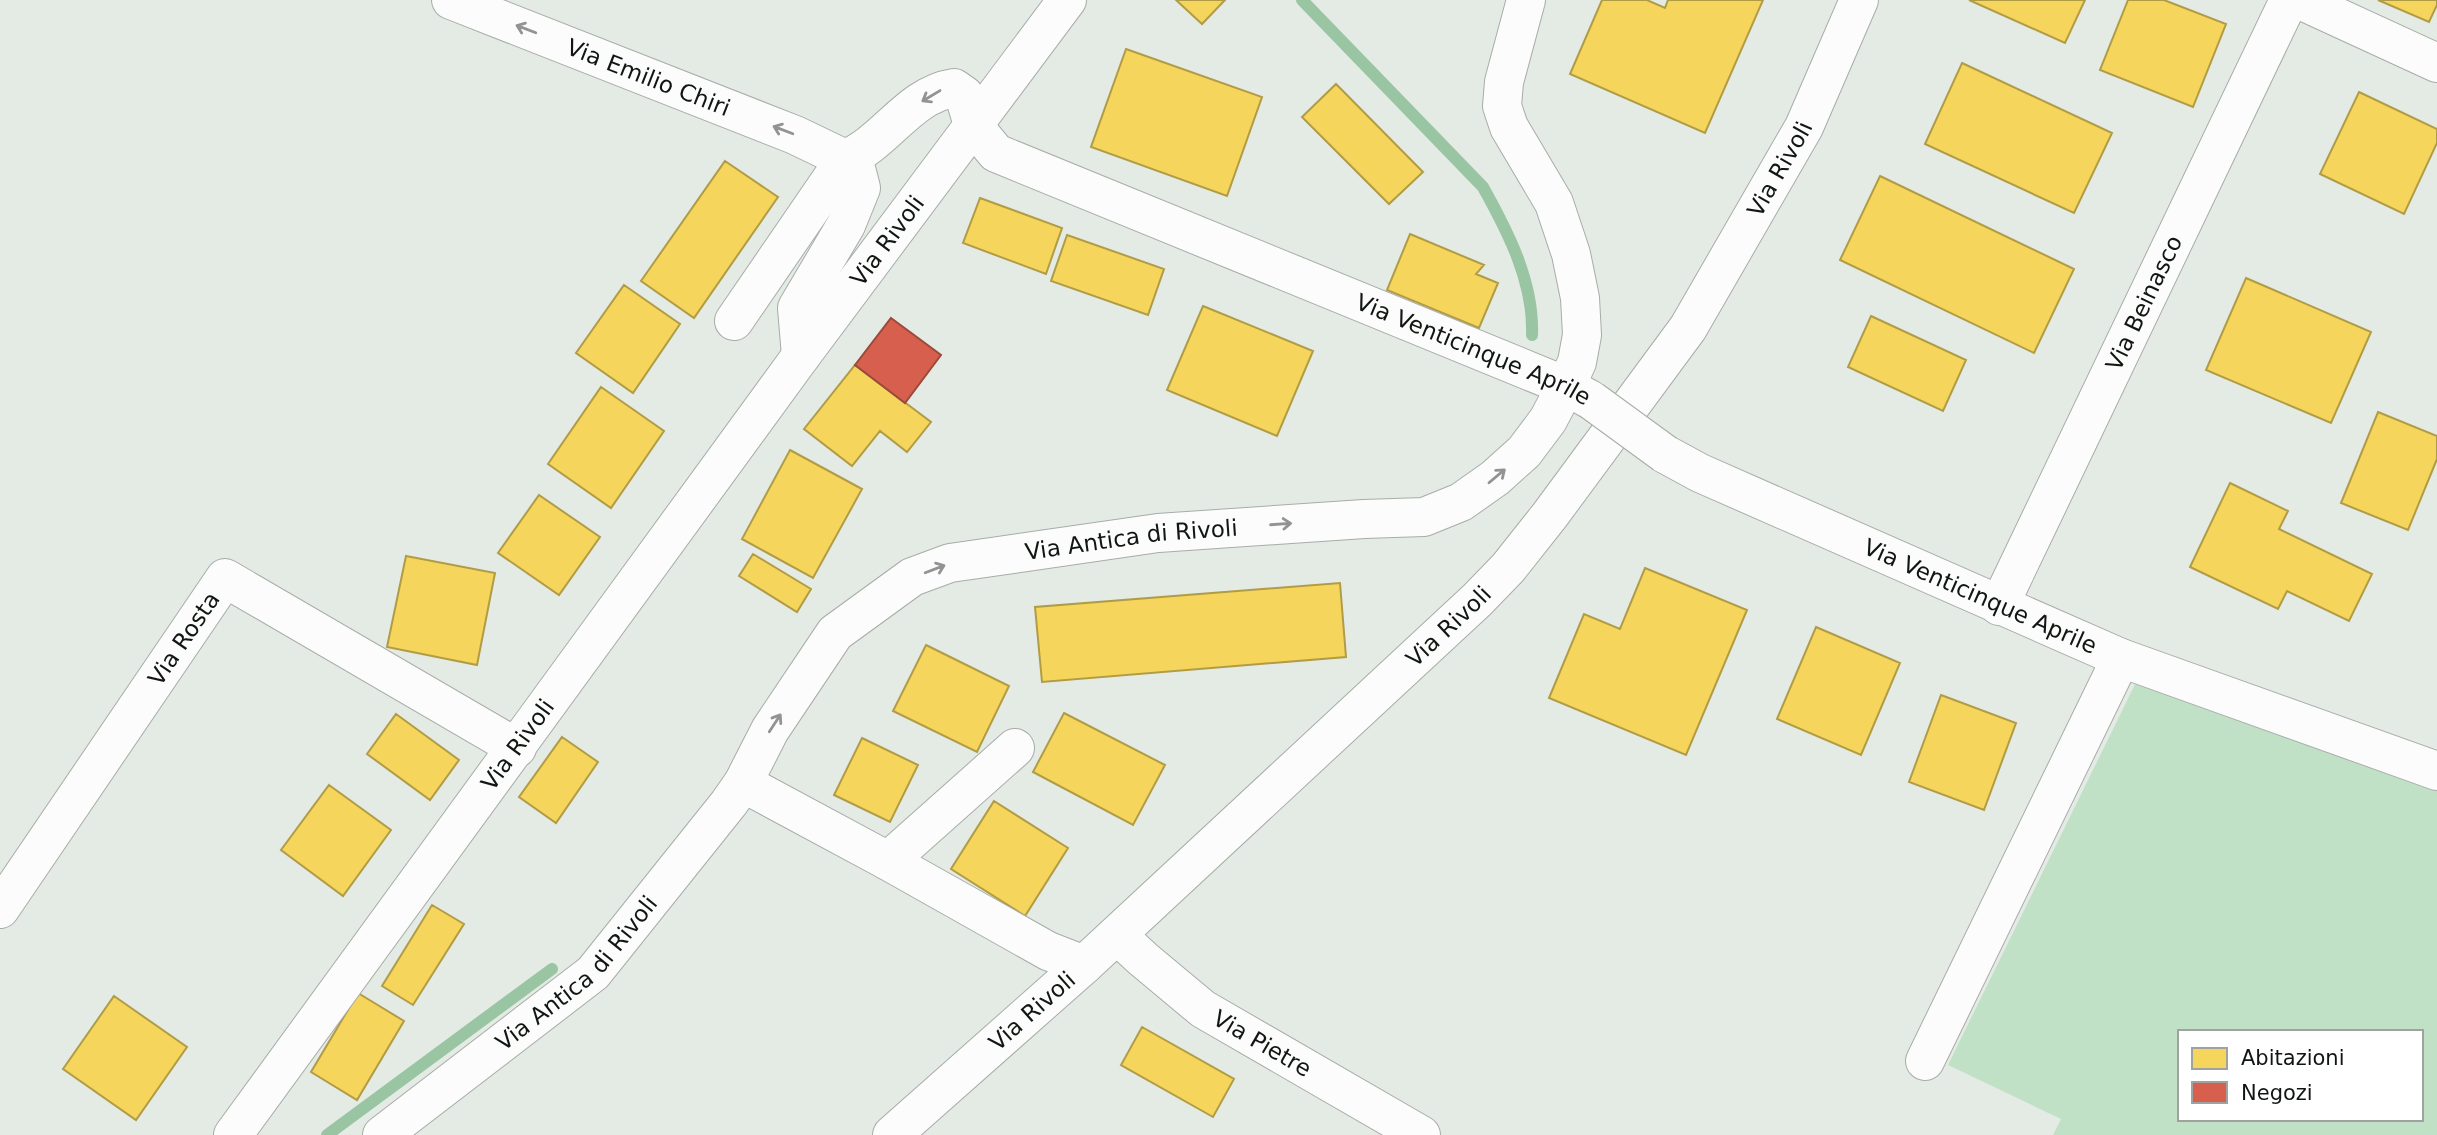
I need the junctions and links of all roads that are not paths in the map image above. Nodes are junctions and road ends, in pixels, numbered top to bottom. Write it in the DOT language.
graph roads {
  1 [pos="451,0"];
  2 [pos="1068,0"];
  3 [pos="1526,0"];
  4 [pos="1859,0"];
  5 [pos="2288,0"];
  6 [pos="2300,0"];
  7 [pos="2437,63"];
  8 [pos="973,125"];
  9 [pos="845,159"];
  10 [pos="734,321"];
  11 [pos="801,356"];
  12 [pos="1579,393"];
  13 [pos="1999,606"];
  14 [pos="2121,657"];
  15 [pos="517,748"];
  16 [pos="1015,748"];
  17 [pos="2437,771"];
  18 [pos="743,783"];
  19 [pos="888,861"];
  20 [pos="0,909"];
  21 [pos="1117,935"];
  22 [pos="1084,965"];
  23 [pos="1925,1061"];
  24 [pos="233,1135"];
  25 [pos="382,1135"];
  26 [pos="892,1135"];
  27 [pos="1421,1135"];
  9 -- 1 [label="street, Via Emilio Chiri, one-way"];
  2 -- 8 [label="street, Via Rivoli"];
  3 -- 12 [label="street, Via Antica di Rivoli"];
  4 -- 21 [label="street, Via Rivoli"];
  5 -- 13 [label="street, Via Beinasco"];
  6 -- 7 [label="street"];
  8 -- 9 [label="street, one-way"];
  8 -- 11 [label="street, Via Rivoli"];
  8 -- 12 [label="street, Via Venticinque Aprile"];
  9 -- 10 [label="street"];
  9 -- 11 [label="street, Via Rivoli"];
  11 -- 15 [label="street, Via Rivoli"];
  12 -- 13 [label="street, Via Venticinque Aprile, bridge"];
  18 -- 12 [label="street, Via Antica di Rivoli, one-way"];
  13 -- 14 [label="street, Via Venticinque Aprile"];
  14 -- 17 [label="street, Via Venticinque Aprile"];
  14 -- 23 [label="street, Via Venticinque Aprile"];
  15 -- 20 [label="street, Via Rosta"];
  15 -- 24 [label="street, Via Rivoli"];
  16 -- 19 [label="street"];
  18 -- 19 [label="street"];
  18 -- 25 [label="street, Via Antica di Rivoli"];
  19 -- 22 [label="street"];
  21 -- 22 [label="street, Via Rivoli"];
  21 -- 27 [label="street, Via Pietre"];
  22 -- 26 [label="street, Via Rivoli"];
}
